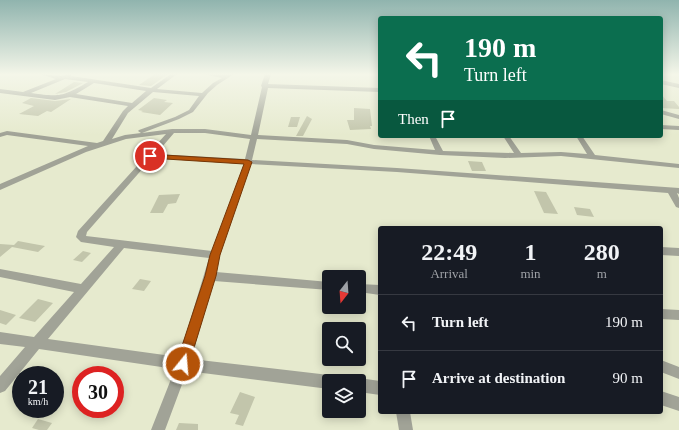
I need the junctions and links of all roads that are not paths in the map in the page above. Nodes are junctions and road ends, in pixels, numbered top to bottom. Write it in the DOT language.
graph roads {
  1 [pos="18,94"];
  2 [pos="73,94"];
  3 [pos="146,94"];
  4 [pos="194,94"];
  5 [pos="262,94"];
  6 [pos="23,95"];
  7 [pos="204,95"];
  8 [pos="70,96"];
  9 [pos="133,105"];
  10 [pos="663,113"];
  11 [pos="679,117"];
  12 [pos="663,127"];
  13 [pos="679,128"];
  14 [pos="172,131"];
  15 [pos="0,135"];
  16 [pos="125,137"];
  17 [pos="253,137"];
  18 [pos="433,138"];
  19 [pos="507,138"];
  20 [pos="580,138"];
  21 [pos="106,143"];
  22 [pos="97,146"];
  23 [pos="440,153"];
  24 [pos="519,155"];
  25 [pos="150,156"];
  26 [pos="593,158"];
  27 [pos="248,162"];
  28 [pos="679,166"];
  29 [pos="0,187"];
  30 [pos="675,191"];
  31 [pos="679,205"];
  32 [pos="121,245"];
  33 [pos="663,251"];
  34 [pos="679,252"];
  35 [pos="215,255"];
  36 [pos="0,274"];
  37 [pos="210,276"];
  38 [pos="322,285"];
  39 [pos="84,289"];
  40 [pos="366,289"];
  41 [pos="378,290"];
  42 [pos="663,314"];
  43 [pos="679,315"];
  44 [pos="0,338"];
  45 [pos="36,344"];
  46 [pos="183,364"];
  47 [pos="663,367"];
  48 [pos="679,372"];
  49 [pos="322,381"];
  50 [pos="0,386"];
  51 [pos="366,386"];
  52 [pos="378,388"];
  53 [pos="663,399"];
  54 [pos="679,404"];
  55 [pos="403,414"];
  56 [pos="158,430"];
  57 [pos="406,430"];
  1 -- 6 [label="street"];
  2 -- 8 [label="street"];
  3 -- 9 [label="street"];
  4 -- 7 [label="street"];
  5 -- 17 [label="street"];
  6 -- 8 [label="street"];
  7 -- 16 [label="street"];
  8 -- 9 [label="street"];
  9 -- 21 [label="street"];
  10 -- 11 [label="street"];
  12 -- 13 [label="street"];
  14 -- 16 [label="street"];
  14 -- 17 [label="street"];
  14 -- 25 [label="street"];
  15 -- 22 [label="street"];
  16 -- 21 [label="street"];
  17 -- 23 [label="street"];
  17 -- 27 [label="street"];
  18 -- 23 [label="street"];
  19 -- 24 [label="street"];
  20 -- 26 [label="street"];
  21 -- 22 [label="street"];
  22 -- 29 [label="street"];
  23 -- 24 [label="street"];
  24 -- 26 [label="street"];
  25 -- 27 [label="street"];
  25 -- 32 [label="street"];
  26 -- 28 [label="street"];
  27 -- 30 [label="street"];
  27 -- 35 [label="street"];
  30 -- 31 [label="street"];
  32 -- 35 [label="street"];
  32 -- 39 [label="street"];
  33 -- 34 [label="street"];
  35 -- 37 [label="street"];
  36 -- 39 [label="street"];
  37 -- 38 [label="street"];
  37 -- 46 [label="street"];
  39 -- 45 [label="street"];
  40 -- 41 [label="street"];
  42 -- 43 [label="street"];
  44 -- 45 [label="street"];
  45 -- 46 [label="street"];
  45 -- 50 [label="street"];
  46 -- 49 [label="street"];
  46 -- 56 [label="street"];
  47 -- 48 [label="street"];
  51 -- 52 [label="street"];
  53 -- 54 [label="street"];
  55 -- 57 [label="street"];
}
